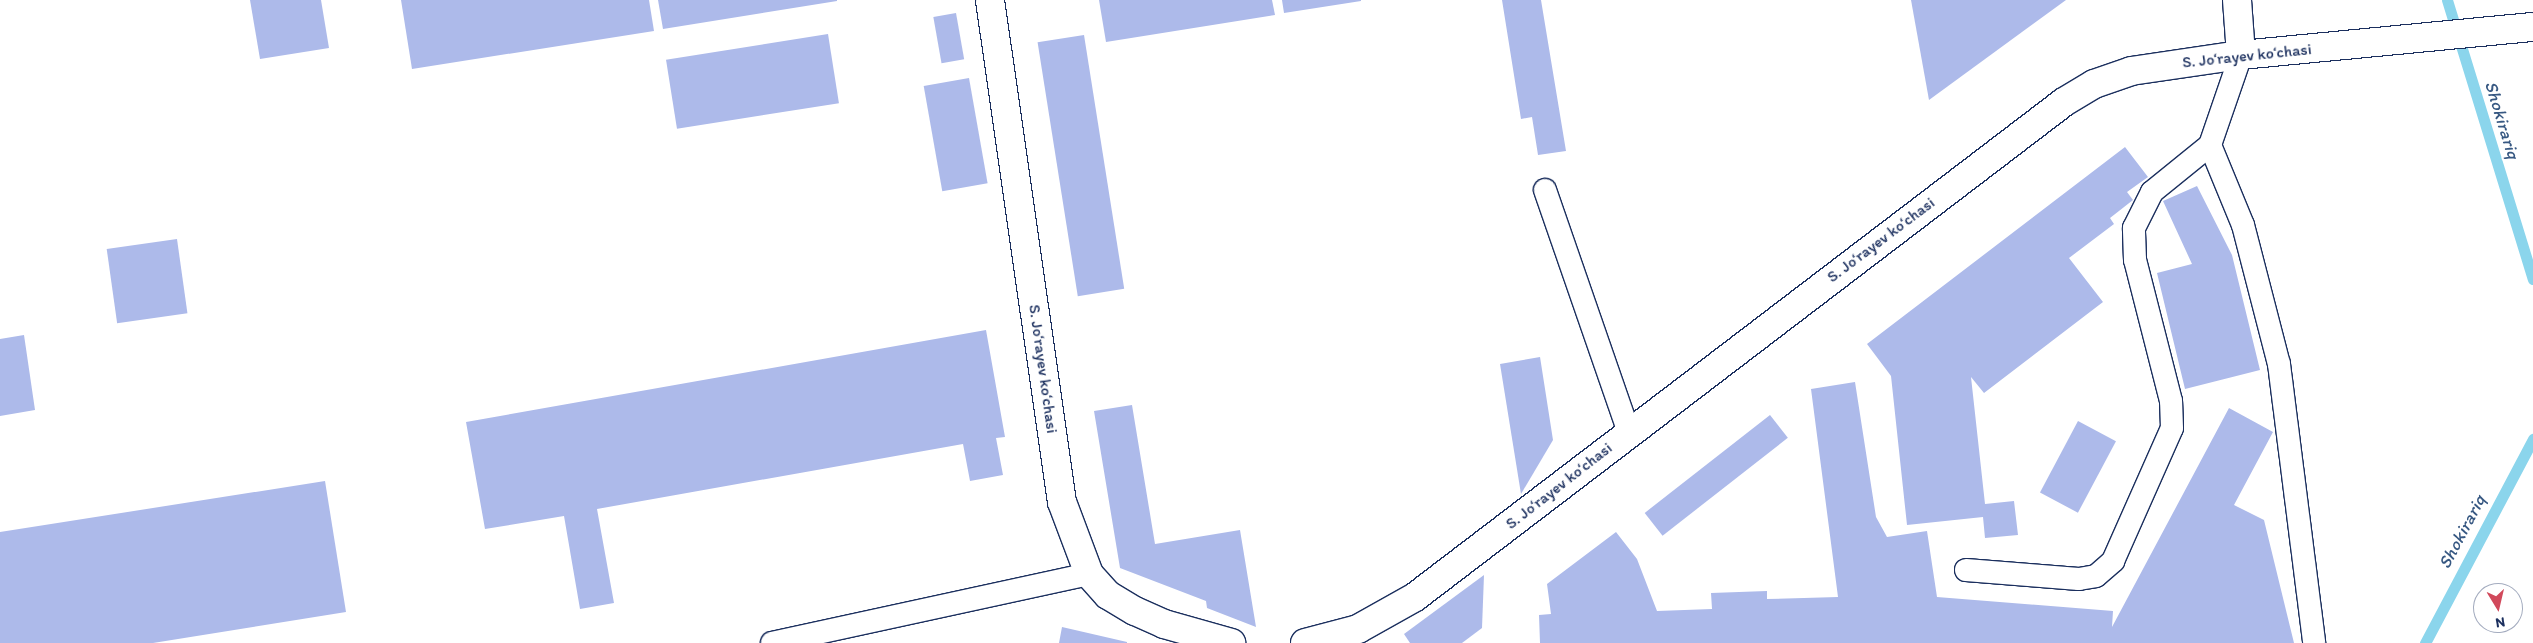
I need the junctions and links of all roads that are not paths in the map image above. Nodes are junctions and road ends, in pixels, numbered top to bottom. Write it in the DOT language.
graph roads {
  1 [pos="990,0"];
  2 [pos="2238,0"];
  3 [pos="2533,27"];
  4 [pos="2241,55"];
  5 [pos="2210,145"];
  6 [pos="1545,190"];
  7 [pos="1628,432"];
  8 [pos="1966,570"];
  9 [pos="1089,574"];
  10 [pos="772,643"];
  11 [pos="1231,643"];
  12 [pos="1305,643"];
  13 [pos="2314,643"];
  1 -- 9 [label="street, S. Joʻrayev koʻchasi"];
  2 -- 4 [label="street"];
  3 -- 4 [label="street, S. Joʻrayev koʻchasi"];
  4 -- 5 [label="lane"];
  4 -- 7 [label="street, S. Joʻrayev koʻchasi"];
  5 -- 8 [label="lane"];
  5 -- 13 [label="lane"];
  6 -- 7 [label="lane"];
  7 -- 12 [label="street, S. Joʻrayev koʻchasi"];
  9 -- 10 [label="lane"];
  9 -- 11 [label="street, S. Joʻrayev koʻchasi"];
}
